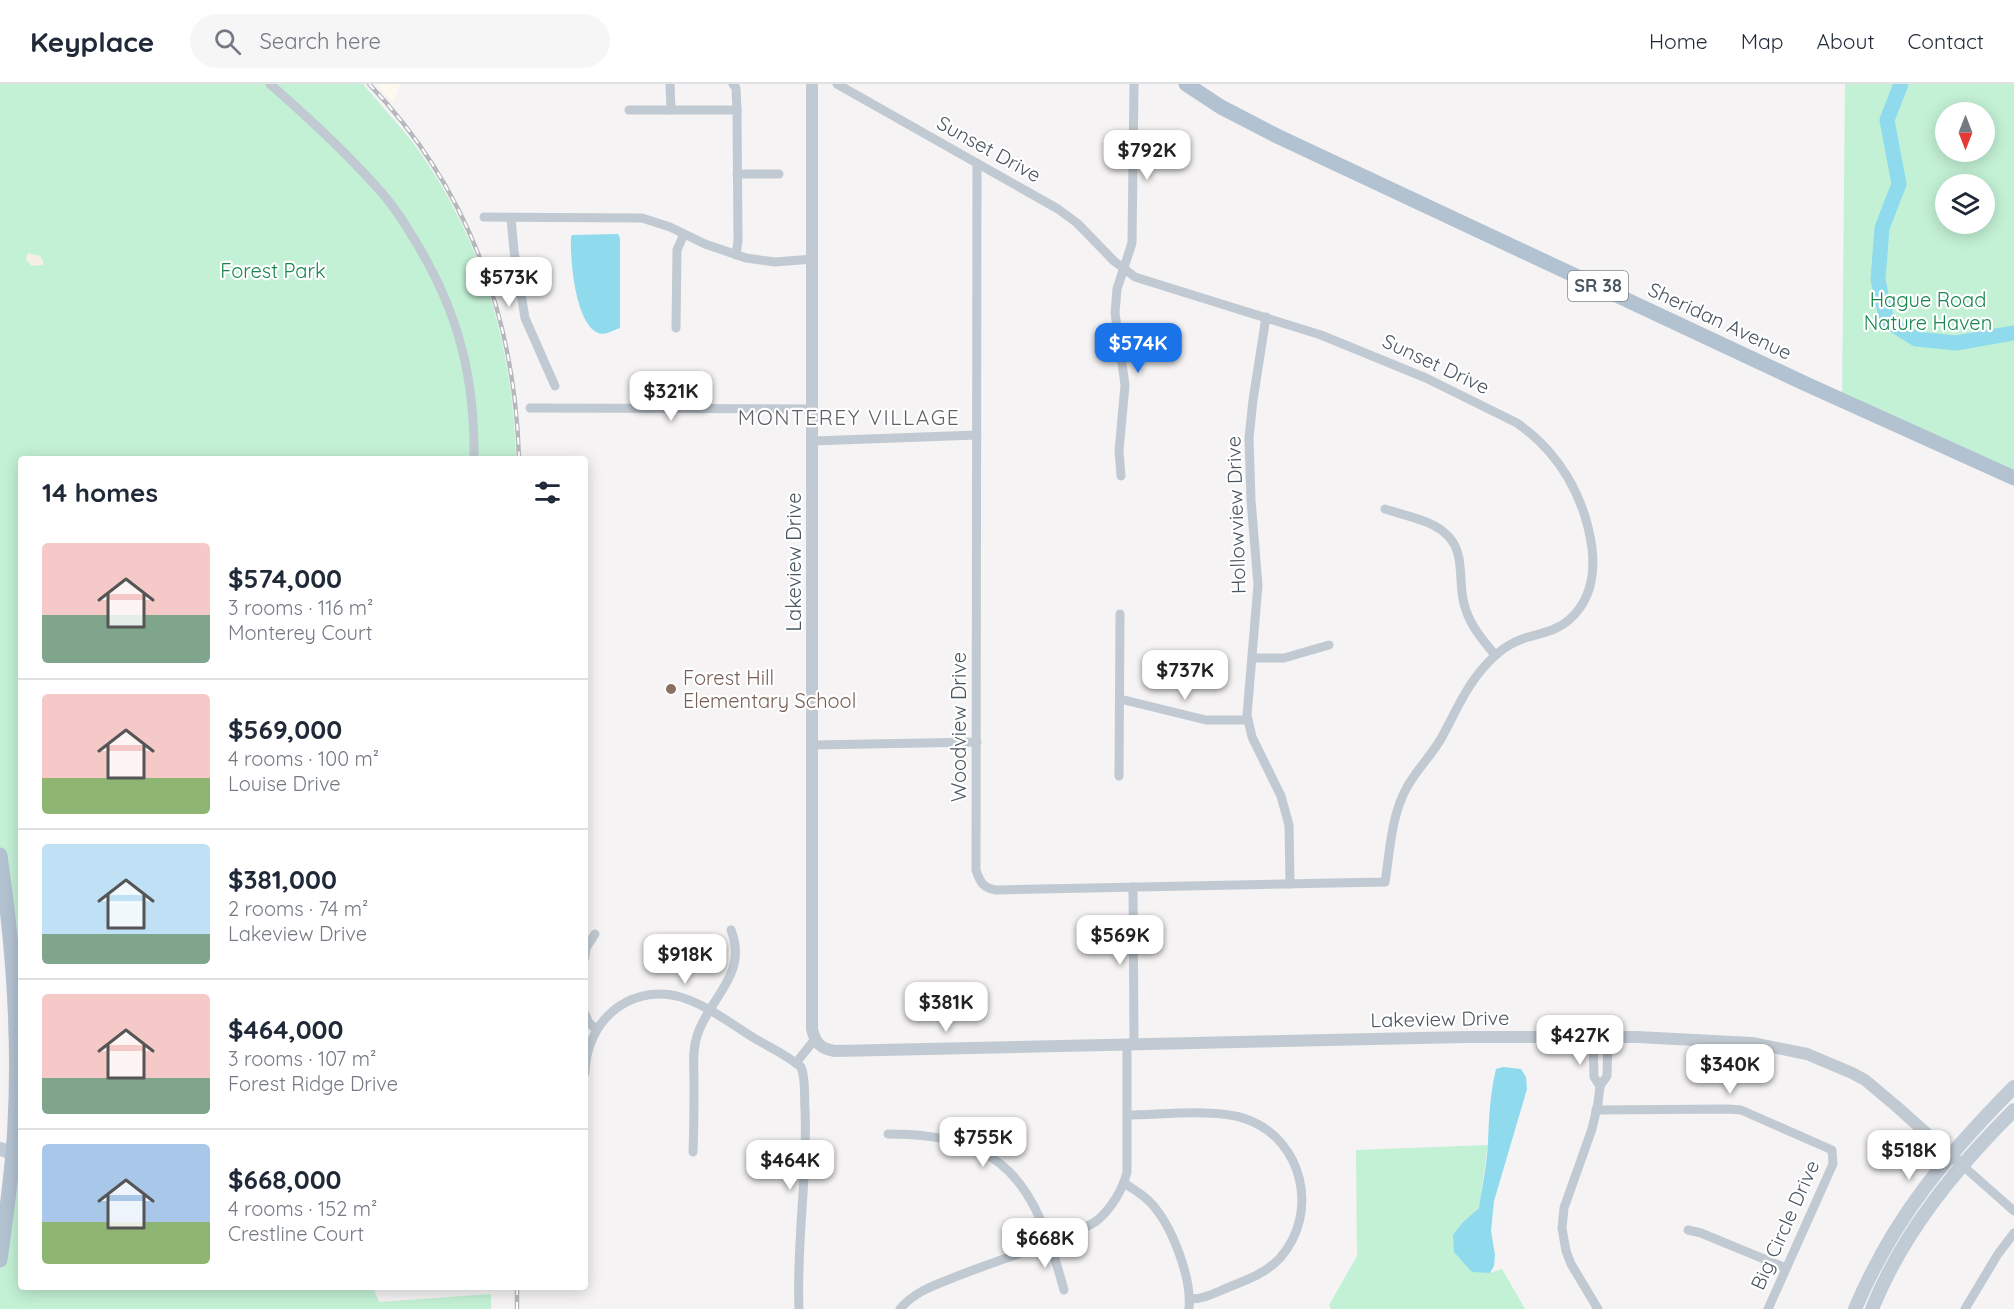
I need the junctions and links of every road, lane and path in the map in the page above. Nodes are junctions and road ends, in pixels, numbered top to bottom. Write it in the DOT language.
graph roads {
  1 [pos="270,84"];
  2 [pos="670,84"];
  3 [pos="678,84"];
  4 [pos="734,84"];
  5 [pos="812,84"];
  6 [pos="837,84"];
  7 [pos="1134,84"];
  8 [pos="1186,84"];
  9 [pos="629,110"];
  10 [pos="670,110"];
  11 [pos="736,110"];
  12 [pos="977,163"];
  13 [pos="737,174"];
  14 [pos="779,174"];
  15 [pos="484,217"];
  16 [pos="511,218"];
  17 [pos="684,234"];
  18 [pos="736,255"];
  19 [pos="813,259"];
  20 [pos="1124,270"];
  21 [pos="1266,316"];
  22 [pos="676,328"];
  23 [pos="555,386"];
  24 [pos="530,408"];
  25 [pos="813,409"];
  26 [pos="977,435"];
  27 [pos="813,441"];
  28 [pos="474,456"];
  29 [pos="1121,476"];
  30 [pos="2014,478"];
  31 [pos="1385,509"];
  32 [pos="1120,614"];
  33 [pos="1329,645"];
  34 [pos="1495,655"];
  35 [pos="1252,658"];
  36 [pos="1120,699"];
  37 [pos="1248,720"];
  38 [pos="976,742"];
  39 [pos="814,745"];
  40 [pos="1119,776"];
  41 [pos="0,855"];
  42 [pos="1385,882"];
  43 [pos="1290,884"];
  44 [pos="1133,887"];
  45 [pos="731,930"];
  46 [pos="595,934"];
  47 [pos="588,945"];
  48 [pos="709,1011"];
  49 [pos="588,1021"];
  50 [pos="596,1029"];
  51 [pos="1593,1037"];
  52 [pos="1608,1037"];
  53 [pos="815,1039"];
  54 [pos="1130,1045"];
  55 [pos="588,1050"];
  56 [pos="796,1063"];
  57 [pos="1600,1086"];
  58 [pos="2014,1087"];
  59 [pos="1596,1110"];
  60 [pos="2014,1110"];
  61 [pos="1128,1115"];
  62 [pos="888,1134"];
  63 [pos="11,1152"];
  64 [pos="693,1152"];
  65 [pos="1951,1154"];
  66 [pos="1962,1165"];
  67 [pos="1124,1183"];
  68 [pos="2014,1211"];
  69 [pos="1688,1230"];
  70 [pos="2014,1233"];
  71 [pos="1051,1242"];
  72 [pos="0,1260"];
  73 [pos="1786,1268"];
  74 [pos="1064,1290"];
  75 [pos="1190,1299"];
  76 [pos="799,1309"];
  77 [pos="900,1309"];
  78 [pos="1189,1309"];
  79 [pos="1598,1309"];
  80 [pos="1768,1309"];
  81 [pos="1855,1309"];
  82 [pos="1872,1309"];
  83 [pos="1965,1309"];
  1 -- 28 [label="street"];
  2 -- 3 [label="street"];
  2 -- 10 [label="street"];
  4 -- 11 [label="street"];
  5 -- 19 [label="street, Lakeview Drive"];
  6 -- 12 [label="street, Sunset Drive"];
  7 -- 20 [label="street"];
  8 -- 30 [label="main road, Sheridan Avenue / SR 38"];
  9 -- 10 [label="street"];
  10 -- 11 [label="street"];
  11 -- 13 [label="street"];
  12 -- 20 [label="street, Sunset Drive"];
  12 -- 26 [label="street, Woodview Drive"];
  13 -- 14 [label="street"];
  13 -- 18 [label="street"];
  15 -- 16 [label="street"];
  16 -- 17 [label="street"];
  16 -- 23 [label="street"];
  17 -- 18 [label="street"];
  17 -- 22 [label="street"];
  18 -- 19 [label="street"];
  19 -- 25 [label="street, Lakeview Drive"];
  20 -- 21 [label="street, Sunset Drive"];
  20 -- 29 [label="street"];
  21 -- 34 [label="street, Sunset Drive"];
  21 -- 35 [label="street, Hollowview Drive"];
  24 -- 25 [label="street"];
  25 -- 27 [label="street, Lakeview Drive"];
  26 -- 27 [label="street"];
  26 -- 38 [label="street, Woodview Drive"];
  27 -- 39 [label="street, Lakeview Drive"];
  31 -- 34 [label="street"];
  32 -- 36 [label="street"];
  33 -- 35 [label="street"];
  34 -- 42 [label="street, Sunset Drive"];
  35 -- 37 [label="street, Hollowview Drive"];
  36 -- 37 [label="street"];
  36 -- 40 [label="street"];
  37 -- 43 [label="street, Hollowview Drive"];
  38 -- 39 [label="street"];
  38 -- 44 [label="street, Woodview Drive"];
  39 -- 53 [label="street, Lakeview Drive"];
  41 -- 63 [label="main road"];
  42 -- 43 [label="street, Woodview Drive"];
  43 -- 44 [label="street, Woodview Drive"];
  44 -- 54 [label="street"];
  45 -- 48 [label="street"];
  46 -- 47 [label="street"];
  48 -- 50 [label="street"];
  48 -- 56 [label="street"];
  48 -- 64 [label="street"];
  49 -- 50 [label="street"];
  50 -- 55 [label="street"];
  51 -- 52 [label="street, Lakeview Drive"];
  51 -- 54 [label="street, Lakeview Drive"];
  51 -- 57 [label="street"];
  52 -- 57 [label="street"];
  52 -- 65 [label="street, Lakeview Drive"];
  53 -- 54 [label="street, Lakeview Drive"];
  53 -- 56 [label="street"];
  54 -- 61 [label="street"];
  56 -- 76 [label="street"];
  57 -- 59 [label="street"];
  58 -- 65 [label="main road"];
  59 -- 73 [label="street, Big Circle Drive"];
  59 -- 79 [label="street"];
  60 -- 66 [label="main road"];
  61 -- 67 [label="street"];
  61 -- 75 [label="street"];
  62 -- 71 [label="street"];
  63 -- 72 [label="main road"];
  65 -- 66 [label="street, Lakeview Drive"];
  65 -- 81 [label="main road"];
  66 -- 68 [label="street, Lakeview Drive"];
  66 -- 82 [label="main road"];
  67 -- 71 [label="street"];
  67 -- 75 [label="street"];
  69 -- 73 [label="street"];
  70 -- 83 [label="street"];
  71 -- 74 [label="street"];
  71 -- 77 [label="street"];
  73 -- 80 [label="street, Big Circle Drive"];
  75 -- 78 [label="street"];
}
